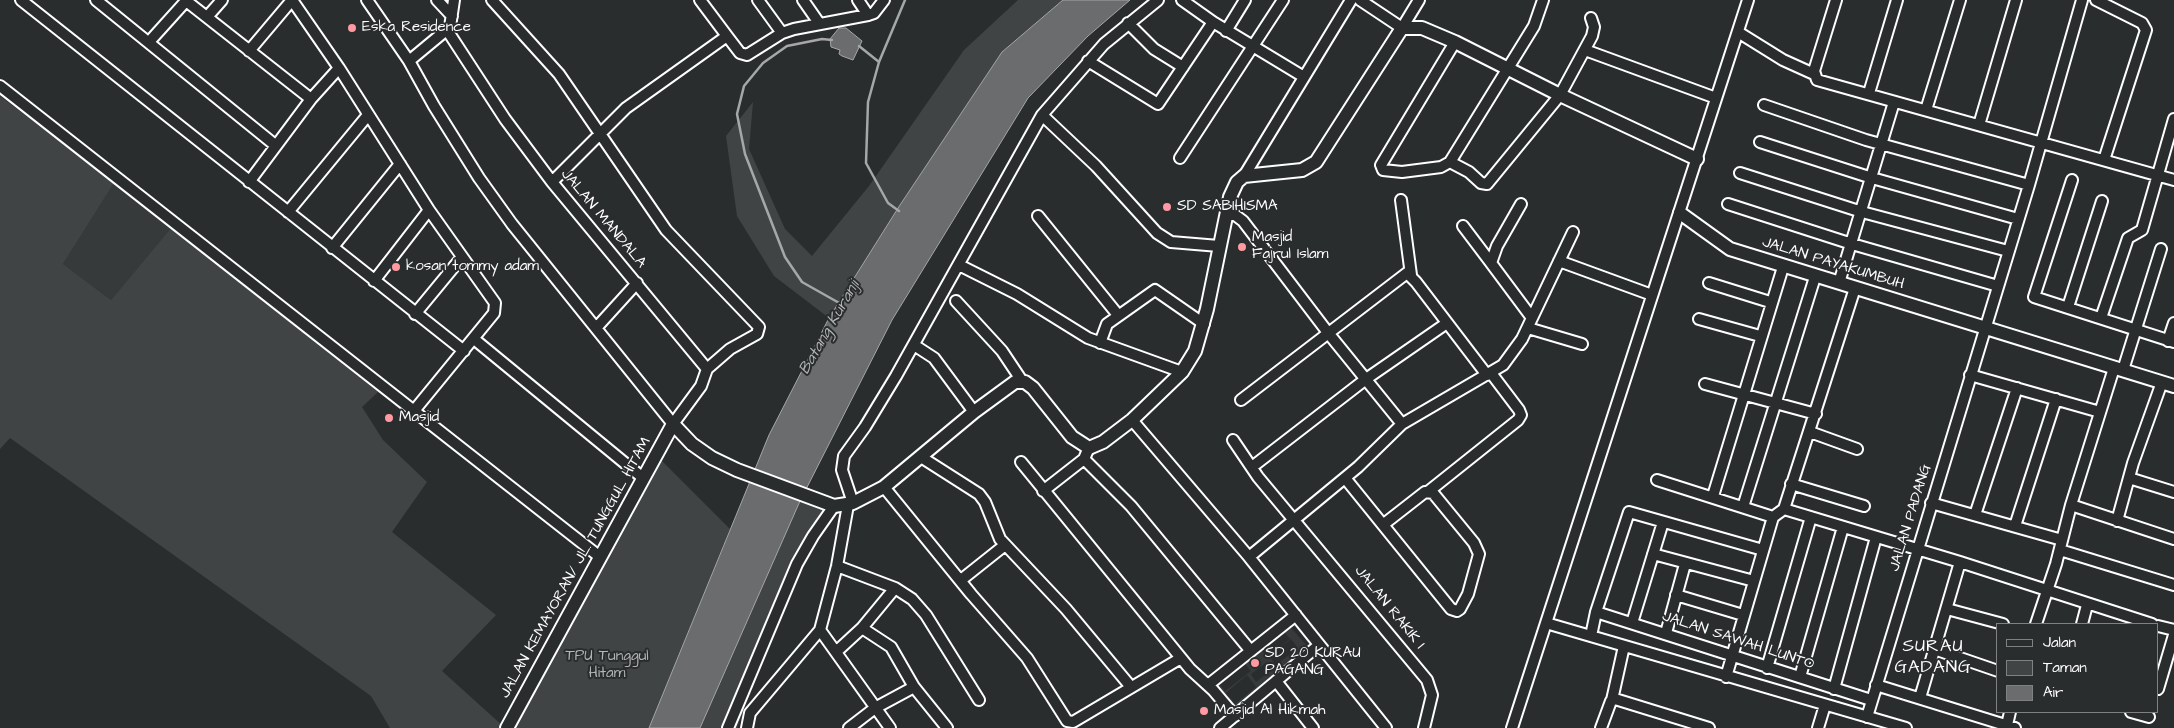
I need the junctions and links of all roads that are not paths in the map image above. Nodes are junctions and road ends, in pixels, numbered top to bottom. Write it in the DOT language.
graph roads {
  1 [pos="20,0"];
  2 [pos="96,0"];
  3 [pos="186,0"];
  4 [pos="222,0"];
  5 [pos="292,0"];
  6 [pos="367,0"];
  7 [pos="437,0"];
  8 [pos="454,0"];
  9 [pos="492,0"];
  10 [pos="700,0"];
  11 [pos="758,0"];
  12 [pos="803,0"];
  13 [pos="858,0"];
  14 [pos="884,0"];
  15 [pos="1158,0"];
  16 [pos="1182,0"];
  17 [pos="1245,0"];
  18 [pos="1283,0"];
  19 [pos="1351,0"];
  20 [pos="1360,0"];
  21 [pos="1419,0"];
  22 [pos="1543,0"];
  23 [pos="1748,0"];
  24 [pos="1836,0"];
  25 [pos="1897,0"];
  26 [pos="1960,0"];
  27 [pos="2016,0"];
  28 [pos="2082,0"];
  29 [pos="2096,0"];
  30 [pos="868,15"];
  31 [pos="452,16"];
  32 [pos="207,17"];
  33 [pos="1591,18"];
  34 [pos="1213,22"];
  35 [pos="819,23"];
  36 [pos="1128,23"];
  37 [pos="1402,28"];
  38 [pos="447,30"];
  39 [pos="1226,31"];
  40 [pos="1738,32"];
  41 [pos="782,33"];
  42 [pos="726,36"];
  43 [pos="149,42"];
  44 [pos="1456,42"];
  45 [pos="1254,48"];
  46 [pos="1585,50"];
  47 [pos="249,51"];
  48 [pos="409,61"];
  49 [pos="1088,61"];
  50 [pos="1183,67"];
  51 [pos="339,68"];
  52 [pos="1508,68"];
  53 [pos="1814,74"];
  54 [pos="1304,77"];
  55 [pos="0,86"];
  56 [pos="1869,93"];
  57 [pos="1560,95"];
  58 [pos="1716,98"];
  59 [pos="311,99"];
  60 [pos="1894,102"];
  61 [pos="1764,105"];
  62 [pos="1926,110"];
  63 [pos="1042,115"];
  64 [pos="368,116"];
  65 [pos="2174,119"];
  66 [pos="1979,126"];
  67 [pos="600,132"];
  68 [pos="1760,142"];
  69 [pos="2041,142"];
  70 [pos="275,145"];
  71 [pos="1883,145"];
  72 [pos="1180,158"];
  73 [pos="1697,160"];
  74 [pos="2104,160"];
  75 [pos="1450,162"];
  76 [pos="400,164"];
  77 [pos="1740,174"];
  78 [pos="1244,176"];
  79 [pos="2158,176"];
  80 [pos="1872,178"];
  81 [pos="2072,180"];
  82 [pos="2174,180"];
  83 [pos="249,182"];
  84 [pos="552,182"];
  85 [pos="2029,185"];
  86 [pos="1401,200"];
  87 [pos="2102,200"];
  88 [pos="1522,204"];
  89 [pos="1728,204"];
  90 [pos="429,210"];
  91 [pos="288,212"];
  92 [pos="1862,212"];
  93 [pos="1680,213"];
  94 [pos="1226,215"];
  95 [pos="1038,216"];
  96 [pos="2018,219"];
  97 [pos="1463,226"];
  98 [pos="1573,232"];
  99 [pos="1852,244"];
  100 [pos="1219,246"];
  101 [pos="332,248"];
  102 [pos="2161,249"];
  103 [pos="2008,251"];
  104 [pos="462,257"];
  105 [pos="1559,261"];
  106 [pos="1491,263"];
  107 [pos="959,265"];
  108 [pos="1783,267"];
  109 [pos="1411,275"];
  110 [pos="1815,277"];
  111 [pos="374,282"];
  112 [pos="637,283"];
  113 [pos="1709,283"];
  114 [pos="1839,283"];
  115 [pos="1998,286"];
  116 [pos="1855,288"];
  117 [pos="1652,294"];
  118 [pos="956,301"];
  119 [pos="1770,302"];
  120 [pos="2068,307"];
  121 [pos="415,314"];
  122 [pos="1118,314"];
  123 [pos="1532,318"];
  124 [pos="1699,318"];
  125 [pos="2100,318"];
  126 [pos="1447,323"];
  127 [pos="2174,323"];
  128 [pos="1204,324"];
  129 [pos="597,327"];
  130 [pos="1528,328"];
  131 [pos="1985,329"];
  132 [pos="2137,329"];
  133 [pos="1328,334"];
  134 [pos="1760,336"];
  135 [pos="474,340"];
  136 [pos="2171,342"];
  137 [pos="1100,343"];
  138 [pos="1582,344"];
  139 [pos="914,345"];
  140 [pos="464,351"];
  141 [pos="707,369"];
  142 [pos="2118,369"];
  143 [pos="1182,372"];
  144 [pos="1489,374"];
  145 [pos="1970,375"];
  146 [pos="1366,380"];
  147 [pos="1022,381"];
  148 [pos="1705,384"];
  149 [pos="2168,384"];
  150 [pos="2017,388"];
  151 [pos="1743,392"];
  152 [pos="2056,399"];
  153 [pos="1241,400"];
  154 [pos="1776,401"];
  155 [pos="413,412"];
  156 [pos="974,412"];
  157 [pos="2100,412"];
  158 [pos="1816,414"];
  159 [pos="1132,420"];
  160 [pos="674,424"];
  161 [pos="1402,424"];
  162 [pos="1810,432"];
  163 [pos="1233,440"];
  164 [pos="1857,449"];
  165 [pos="1086,453"];
  166 [pos="921,457"];
  167 [pos="1021,462"];
  168 [pos="1252,467"];
  169 [pos="643,478"];
  170 [pos="1345,478"];
  171 [pos="2129,478"];
  172 [pos="1657,480"];
  173 [pos="1791,484"];
  174 [pos="884,487"];
  175 [pos="2173,488"];
  176 [pos="1043,491"];
  177 [pos="1429,491"];
  178 [pos="1713,496"];
  179 [pos="1931,503"];
  180 [pos="850,504"];
  181 [pos="2071,505"];
  182 [pos="834,506"];
  183 [pos="1864,506"];
  184 [pos="1742,507"];
  185 [pos="1784,509"];
  186 [pos="1975,515"];
  187 [pos="1773,517"];
  188 [pos="1811,517"];
  189 [pos="1295,518"];
  190 [pos="2117,521"];
  191 [pos="1663,522"];
  192 [pos="1384,524"];
  193 [pos="2016,526"];
  194 [pos="1843,527"];
  195 [pos="1876,537"];
  196 [pos="2174,539"];
  197 [pos="1005,545"];
  198 [pos="2061,545"];
  199 [pos="1917,549"];
  200 [pos="1763,550"];
  201 [pos="1653,554"];
  202 [pos="600,556"];
  203 [pos="1249,557"];
  204 [pos="1960,562"];
  205 [pos="1685,564"];
  206 [pos="837,566"];
  207 [pos="961,580"];
  208 [pos="1754,581"];
  209 [pos="2174,585"];
  210 [pos="895,588"];
  211 [pos="2047,590"];
  212 [pos="1676,595"];
  213 [pos="2087,605"];
  214 [pos="1946,609"];
  215 [pos="1596,612"];
  216 [pos="1296,615"];
  217 [pos="1743,615"];
  218 [pos="2128,621"];
  219 [pos="1546,622"];
  220 [pos="1632,623"];
  221 [pos="1999,623"];
  222 [pos="2036,623"];
  223 [pos="2082,623"];
  224 [pos="2144,623"];
  225 [pos="2159,626"];
  226 [pos="862,628"];
  227 [pos="820,630"];
  228 [pos="2174,630"];
  229 [pos="1666,633"];
  230 [pos="1591,636"];
  231 [pos="2174,636"];
  232 [pos="1319,645"];
  233 [pos="1624,646"];
  234 [pos="1934,649"];
  235 [pos="1250,650"];
  236 [pos="836,652"];
  237 [pos="1733,656"];
  238 [pos="1181,658"];
  239 [pos="1767,668"];
  240 [pos="1996,670"];
  241 [pos="1726,676"];
  242 [pos="1800,677"];
  243 [pos="1276,681"];
  244 [pos="1208,685"];
  245 [pos="1876,685"];
  246 [pos="1131,686"];
  247 [pos="2159,686"];
  248 [pos="914,687"];
  249 [pos="1834,689"];
  250 [pos="1920,698"];
  251 [pos="979,700"];
  252 [pos="1612,700"];
  253 [pos="1871,700"];
  254 [pos="1825,705"];
  255 [pos="875,708"];
  256 [pos="2010,713"];
  257 [pos="2150,714"];
  258 [pos="1867,717"];
  259 [pos="1233,718"];
  260 [pos="2011,727"];
  261 [pos="507,728"];
  262 [pos="728,728"];
  263 [pos="747,728"];
  264 [pos="849,728"];
  265 [pos="890,728"];
  266 [pos="947,728"];
  267 [pos="1220,728"];
  268 [pos="1237,728"];
  269 [pos="1313,728"];
  270 [pos="1386,728"];
  271 [pos="1424,728"];
  272 [pos="1514,728"];
  273 [pos="1601,728"];
  274 [pos="1709,728"];
  275 [pos="1818,728"];
  276 [pos="1906,728"];
  277 [pos="2146,728"];
  1 -- 83 [label="street"];
  2 -- 43 [label="street"];
  3 -- 32 [label="street"];
  3 -- 43 [label="street"];
  4 -- 32 [label="street"];
  5 -- 47 [label="street"];
  5 -- 51 [label="street"];
  6 -- 48 [label="street"];
  7 -- 31 [label="street"];
  8 -- 31 [label="street"];
  9 -- 67 [label="street"];
  10 -- 42 [label="street"];
  11 -- 41 [label="street"];
  12 -- 35 [label="street"];
  13 -- 30 [label="street"];
  14 -- 30 [label="street"];
  15 -- 36 [label="street"];
  16 -- 34 [label="street"];
  17 -- 39 [label="street"];
  18 -- 45 [label="street"];
  19 -- 54 [label="street"];
  20 -- 37 [label="street"];
  21 -- 37 [label="street"];
  22 -- 52 [label="street"];
  23 -- 40 [label="street"];
  24 -- 53 [label="street"];
  25 -- 56 [label="street"];
  26 -- 62 [label="street"];
  27 -- 66 [label="street"];
  28 -- 69 [label="street, JALAN PADANG"];
  29 -- 74 [label="street"];
  30 -- 35 [label="street"];
  31 -- 38 [label="street"];
  32 -- 47 [label="street"];
  33 -- 46 [label="street"];
  34 -- 39 [label="street"];
  34 -- 50 [label="street"];
  35 -- 41 [label="street"];
  36 -- 49 [label="street"];
  36 -- 50 [label="street"];
  37 -- 44 [label="street"];
  37 -- 78 [label="street"];
  38 -- 48 [label="street"];
  38 -- 84 [label="street, JALAN MANDALA"];
  39 -- 45 [label="street"];
  40 -- 53 [label="street"];
  40 -- 58 [label="street"];
  41 -- 42 [label="street"];
  42 -- 67 [label="street"];
  43 -- 70 [label="street"];
  44 -- 52 [label="street"];
  44 -- 75 [label="street"];
  45 -- 54 [label="street"];
  45 -- 72 [label="street"];
  46 -- 57 [label="street"];
  46 -- 58 [label="street"];
  47 -- 59 [label="street"];
  48 -- 129 [label="street"];
  49 -- 50 [label="street"];
  49 -- 63 [label="street"];
  51 -- 59 [label="street"];
  51 -- 64 [label="street"];
  52 -- 57 [label="street"];
  52 -- 75 [label="street"];
  53 -- 56 [label="street"];
  54 -- 78 [label="street"];
  55 -- 155 [label="street"];
  56 -- 60 [label="street"];
  57 -- 73 [label="street"];
  57 -- 75 [label="street"];
  58 -- 73 [label="street"];
  59 -- 70 [label="street"];
  60 -- 62 [label="street"];
  60 -- 71 [label="street"];
  61 -- 71 [label="street"];
  62 -- 66 [label="street"];
  63 -- 100 [label="street"];
  63 -- 107 [label="street"];
  64 -- 76 [label="street"];
  64 -- 91 [label="street"];
  65 -- 79 [label="street"];
  66 -- 69 [label="street"];
  67 -- 84 [label="street"];
  67 -- 141 [label="street"];
  68 -- 80 [label="street"];
  69 -- 74 [label="street"];
  69 -- 85 [label="street, JALAN PADANG"];
  70 -- 83 [label="street"];
  71 -- 80 [label="street"];
  71 -- 85 [label="street"];
  73 -- 93 [label="street"];
  74 -- 79 [label="street"];
  76 -- 90 [label="street"];
  76 -- 101 [label="street"];
  77 -- 92 [label="street"];
  78 -- 94 [label="street"];
  79 -- 82 [label="street"];
  79 -- 125 [label="street"];
  80 -- 92 [label="street"];
  80 -- 96 [label="street"];
  81 -- 120 [label="street"];
  83 -- 91 [label="street"];
  84 -- 112 [label="street, JALAN MANDALA"];
  85 -- 96 [label="street, JALAN PADANG"];
  86 -- 109 [label="street"];
  87 -- 120 [label="street"];
  88 -- 106 [label="street"];
  89 -- 99 [label="street"];
  90 -- 104 [label="street"];
  90 -- 111 [label="street"];
  91 -- 101 [label="street"];
  92 -- 99 [label="street"];
  92 -- 103 [label="street"];
  93 -- 108 [label="street, JALAN PAYAKUMBUH"];
  93 -- 117 [label="street"];
  94 -- 100 [label="street"];
  94 -- 133 [label="street"];
  95 -- 122 [label="street"];
  96 -- 103 [label="street, JALAN PADANG"];
  97 -- 106 [label="street"];
  98 -- 105 [label="street"];
  99 -- 114 [label="street"];
  99 -- 115 [label="street"];
  100 -- 128 [label="street"];
  101 -- 111 [label="street"];
  102 -- 132 [label="street"];
  103 -- 115 [label="street, JALAN PADANG"];
  104 -- 121 [label="street"];
  104 -- 135 [label="street"];
  105 -- 117 [label="street"];
  105 -- 123 [label="street"];
  106 -- 123 [label="street"];
  107 -- 137 [label="street"];
  107 -- 139 [label="street"];
  108 -- 110 [label="street, JALAN PAYAKUMBUH"];
  108 -- 119 [label="street"];
  109 -- 126 [label="street"];
  109 -- 133 [label="street"];
  110 -- 114 [label="street, JALAN PAYAKUMBUH"];
  110 -- 154 [label="street"];
  111 -- 121 [label="street"];
  112 -- 129 [label="street"];
  112 -- 141 [label="street, JALAN MANDALA"];
  113 -- 119 [label="street"];
  114 -- 116 [label="street, JALAN PAYAKUMBUH"];
  115 -- 131 [label="street, JALAN PADANG"];
  116 -- 131 [label="street, JALAN PAYAKUMBUH"];
  116 -- 158 [label="street"];
  117 -- 219 [label="street"];
  118 -- 147 [label="street"];
  119 -- 134 [label="street"];
  120 -- 125 [label="street"];
  121 -- 140 [label="street"];
  122 -- 128 [label="street"];
  122 -- 137 [label="street"];
  123 -- 130 [label="street"];
  124 -- 134 [label="street"];
  125 -- 132 [label="street"];
  126 -- 144 [label="street"];
  126 -- 146 [label="street"];
  127 -- 136 [label="street"];
  128 -- 143 [label="street"];
  129 -- 160 [label="street"];
  130 -- 138 [label="street"];
  130 -- 144 [label="street"];
  131 -- 142 [label="street, JALAN PAYAKUMBUH"];
  131 -- 145 [label="street, JALAN PADANG"];
  132 -- 136 [label="street"];
  132 -- 142 [label="street"];
  133 -- 146 [label="street"];
  133 -- 153 [label="street"];
  134 -- 151 [label="street"];
  135 -- 140 [label="street"];
  135 -- 169 [label="street"];
  137 -- 143 [label="street"];
  139 -- 156 [label="street"];
  139 -- 180 [label="street"];
  140 -- 155 [label="street"];
  141 -- 160 [label="street"];
  142 -- 149 [label="street, JALAN PAYAKUMBUH"];
  142 -- 157 [label="street"];
  143 -- 159 [label="street"];
  144 -- 161 [label="street"];
  144 -- 177 [label="street"];
  145 -- 150 [label="street"];
  145 -- 179 [label="street, JALAN PADANG"];
  146 -- 161 [label="street"];
  146 -- 168 [label="street"];
  147 -- 156 [label="street"];
  147 -- 165 [label="street"];
  148 -- 151 [label="street"];
  149 -- 171 [label="street"];
  150 -- 152 [label="street"];
  150 -- 186 [label="street"];
  151 -- 154 [label="street"];
  151 -- 178 [label="street"];
  152 -- 157 [label="street"];
  152 -- 193 [label="street"];
  154 -- 158 [label="street"];
  154 -- 184 [label="street"];
  155 -- 202 [label="street"];
  156 -- 166 [label="street"];
  157 -- 181 [label="street"];
  158 -- 162 [label="street"];
  159 -- 165 [label="street"];
  159 -- 203 [label="street"];
  160 -- 169 [label="street, JALAN KEMAYORAN/ JL. TUNGGUL HITAM"];
  160 -- 182 [label="street"];
  161 -- 170 [label="street"];
  162 -- 164 [label="street"];
  162 -- 173 [label="street"];
  163 -- 168 [label="street, JALAN RAKIK I"];
  165 -- 176 [label="street"];
  165 -- 235 [label="street"];
  166 -- 174 [label="street"];
  166 -- 197 [label="street"];
  167 -- 176 [label="street"];
  168 -- 189 [label="street, JALAN RAKIK I"];
  169 -- 202 [label="street, JALAN KEMAYORAN/ JL. TUNGGUL HITAM"];
  170 -- 189 [label="street"];
  170 -- 192 [label="street"];
  171 -- 175 [label="street"];
  171 -- 190 [label="street"];
  172 -- 178 [label="street"];
  173 -- 183 [label="street"];
  173 -- 185 [label="street"];
  174 -- 180 [label="street"];
  174 -- 207 [label="street"];
  176 -- 238 [label="street"];
  177 -- 192 [label="street"];
  177 -- 192 [label="street"];
  178 -- 184 [label="street"];
  179 -- 186 [label="street"];
  179 -- 199 [label="street, JALAN PADANG"];
  180 -- 182 [label="street"];
  180 -- 206 [label="street"];
  181 -- 190 [label="street"];
  181 -- 198 [label="street"];
  182 -- 262 [label="street"];
  184 -- 187 [label="street"];
  185 -- 187 [label="street"];
  185 -- 188 [label="street"];
  186 -- 193 [label="street"];
  187 -- 200 [label="street"];
  188 -- 194 [label="street"];
  188 -- 239 [label="street"];
  189 -- 203 [label="street"];
  189 -- 271 [label="street, JALAN RAKIK I"];
  190 -- 196 [label="street"];
  191 -- 200 [label="street"];
  191 -- 201 [label="street"];
  191 -- 215 [label="street"];
  193 -- 198 [label="street"];
  194 -- 195 [label="street"];
  194 -- 242 [label="street"];
  195 -- 199 [label="street"];
  195 -- 249 [label="street"];
  197 -- 207 [label="street"];
  197 -- 246 [label="street"];
  198 -- 209 [label="street"];
  198 -- 211 [label="street"];
  199 -- 204 [label="street"];
  199 -- 245 [label="street, JALAN PADANG"];
  200 -- 208 [label="street"];
  201 -- 205 [label="street"];
  201 -- 220 [label="street"];
  202 -- 261 [label="street, JALAN KEMAYORAN/ JL. TUNGGUL HITAM"];
  203 -- 216 [label="street"];
  204 -- 211 [label="street"];
  204 -- 214 [label="street"];
  205 -- 208 [label="street"];
  205 -- 212 [label="street"];
  206 -- 210 [label="street"];
  206 -- 227 [label="street"];
  207 -- 246 [label="street"];
  208 -- 217 [label="street"];
  210 -- 226 [label="street"];
  210 -- 251 [label="street"];
  211 -- 213 [label="street"];
  211 -- 222 [label="street"];
  212 -- 217 [label="street"];
  212 -- 229 [label="street"];
  213 -- 218 [label="street"];
  213 -- 223 [label="street"];
  214 -- 221 [label="street"];
  214 -- 234 [label="street"];
  215 -- 220 [label="street, JALAN SAWAH LUNTO"];
  215 -- 230 [label="street"];
  216 -- 232 [label="street"];
  216 -- 235 [label="street"];
  217 -- 237 [label="street"];
  218 -- 224 [label="street"];
  219 -- 230 [label="street"];
  219 -- 272 [label="street"];
  220 -- 229 [label="street, JALAN SAWAH LUNTO"];
  225 -- 228 [label="street"];
  226 -- 236 [label="street"];
  226 -- 248 [label="street"];
  227 -- 236 [label="street"];
  227 -- 263 [label="street"];
  229 -- 237 [label="street, JALAN SAWAH LUNTO"];
  230 -- 233 [label="street"];
  231 -- 247 [label="street"];
  232 -- 243 [label="street"];
  232 -- 270 [label="street"];
  233 -- 241 [label="street"];
  233 -- 252 [label="street"];
  234 -- 240 [label="street"];
  234 -- 250 [label="street"];
  235 -- 244 [label="street"];
  236 -- 255 [label="street"];
  237 -- 239 [label="street, JALAN SAWAH LUNTO"];
  237 -- 241 [label="street"];
  238 -- 244 [label="street"];
  238 -- 246 [label="street"];
  239 -- 242 [label="street, JALAN SAWAH LUNTO"];
  241 -- 254 [label="street"];
  242 -- 249 [label="street, JALAN SAWAH LUNTO"];
  243 -- 259 [label="street"];
  243 -- 269 [label="street"];
  244 -- 259 [label="street"];
  245 -- 250 [label="street"];
  245 -- 253 [label="street, JALAN PADANG"];
  248 -- 255 [label="street"];
  248 -- 266 [label="street"];
  249 -- 253 [label="street, JALAN SAWAH LUNTO"];
  250 -- 260 [label="street"];
  252 -- 273 [label="street"];
  252 -- 274 [label="street"];
  253 -- 258 [label="street, JALAN PADANG"];
  254 -- 258 [label="street"];
  254 -- 275 [label="street"];
  255 -- 264 [label="street"];
  255 -- 265 [label="street"];
  256 -- 260 [label="street"];
  257 -- 277 [label="street"];
  258 -- 276 [label="street"];
  259 -- 267 [label="street"];
  259 -- 268 [label="street"];
}
